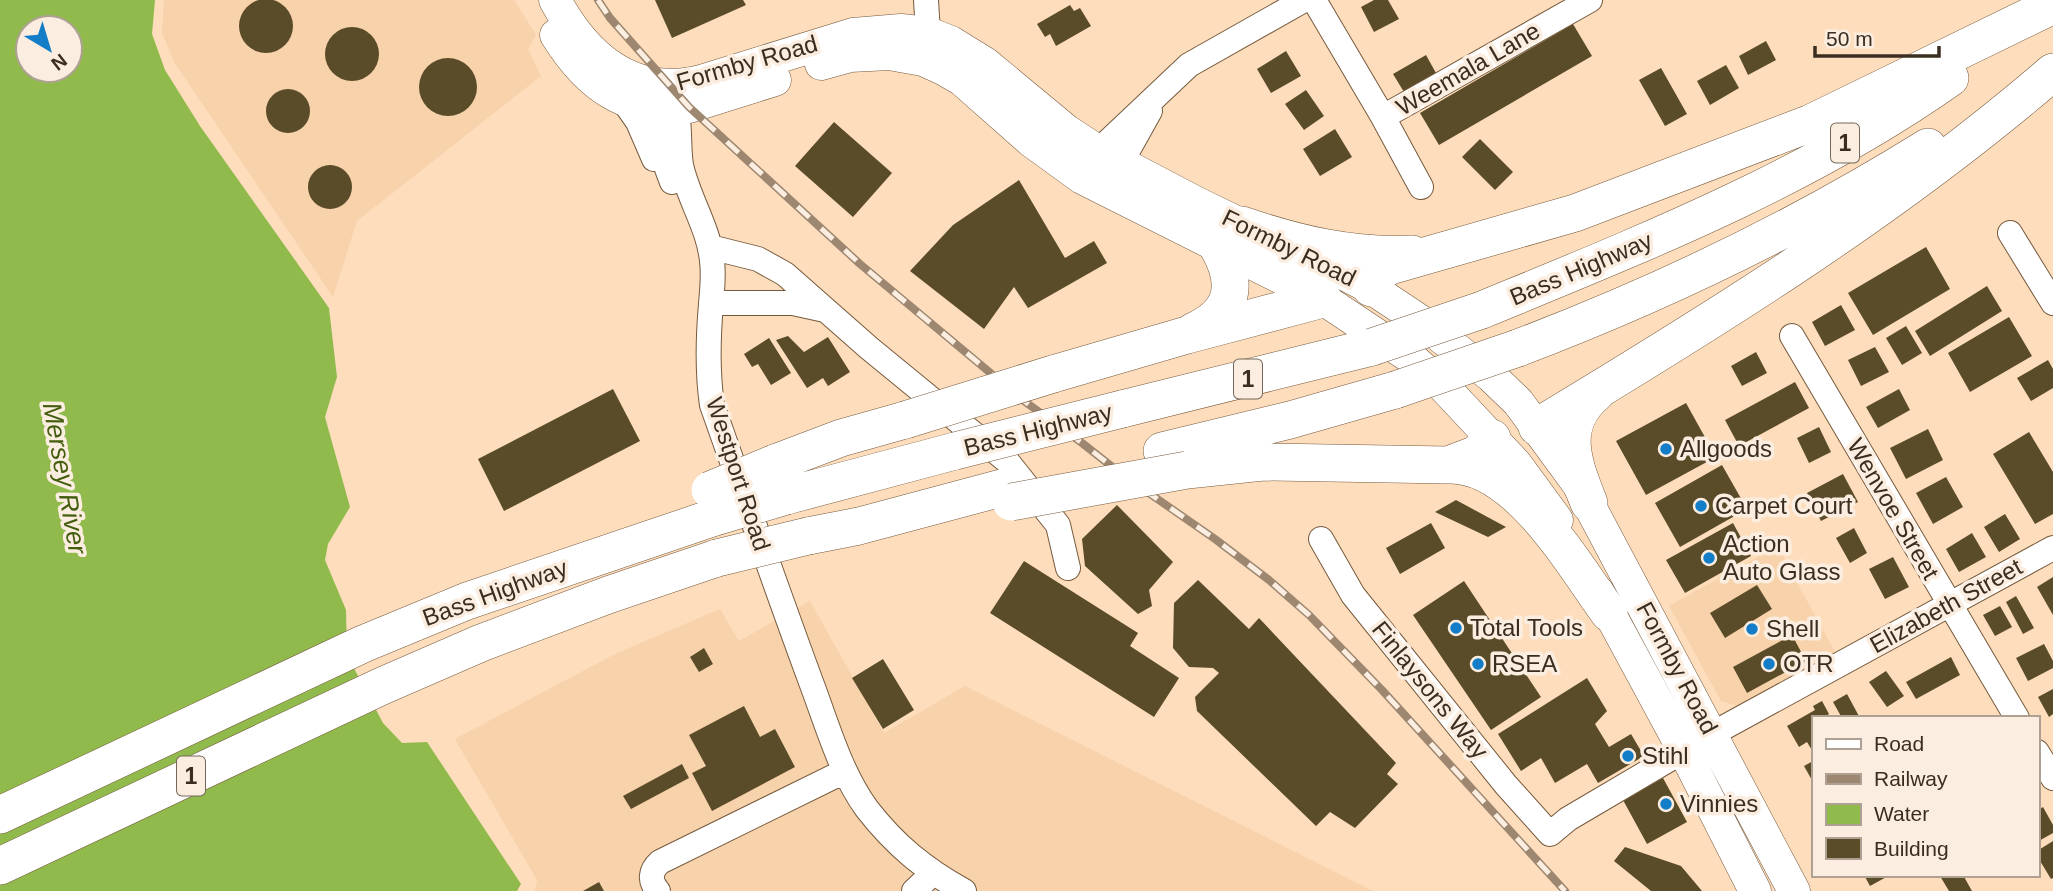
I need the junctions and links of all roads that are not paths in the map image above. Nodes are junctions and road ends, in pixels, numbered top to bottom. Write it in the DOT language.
graph roads {
  1 [pos="537,0"];
  2 [pos="555,0"];
  3 [pos="926,0"];
  4 [pos="1304,0"];
  5 [pos="1314,0"];
  6 [pos="1585,3"];
  7 [pos="2050,6"];
  8 [pos="926,46"];
  9 [pos="2053,62"];
  10 [pos="2053,72"];
  11 [pos="664,97"];
  12 [pos="622,99"];
  13 [pos="1383,117"];
  14 [pos="1109,157"];
  15 [pos="1074,172"];
  16 [pos="1421,187"];
  17 [pos="1104,190"];
  18 [pos="680,197"];
  19 [pos="2010,233"];
  20 [pos="1230,236"];
  21 [pos="708,241"];
  22 [pos="1448,248"];
  23 [pos="1371,288"];
  24 [pos="1323,299"];
  25 [pos="711,303"];
  26 [pos="2053,303"];
  27 [pos="829,312"];
  28 [pos="1187,335"];
  29 [pos="1792,336"];
  30 [pos="1446,341"];
  31 [pos="1410,357"];
  32 [pos="1603,388"];
  33 [pos="1485,425"];
  34 [pos="1537,427"];
  35 [pos="1174,461"];
  36 [pos="1448,466"];
  37 [pos="780,480"];
  38 [pos="1589,503"];
  39 [pos="1321,539"];
  40 [pos="2053,548"];
  41 [pos="1068,568"];
  42 [pos="1950,605"];
  43 [pos="1609,613"];
  44 [pos="2016,716"];
  45 [pos="1712,734"];
  46 [pos="1685,753"];
  47 [pos="2039,755"];
  48 [pos="845,771"];
  49 [pos="2053,778"];
  50 [pos="0,816"];
  51 [pos="1550,834"];
  52 [pos="0,866"];
  53 [pos="932,874"];
  54 [pos="658,891"];
  55 [pos="914,891"];
  56 [pos="964,891"];
  57 [pos="1755,891"];
  58 [pos="1794,891"];
  1 -- 12 [label="main road, Formby Road"];
  2 -- 11 [label="main road, Formby Road"];
  3 -- 8 [label="street"];
  4 -- 14 [label="street"];
  5 -- 13 [label="street"];
  6 -- 13 [label="street, Weemala Lane"];
  7 -- 22 [label="highway"];
  7 -- 37 [label="highway, Bass Highway / 1, bridge"];
  8 -- 11 [label="main road, Formby Road"];
  8 -- 14 [label="main road, Formby Road"];
  8 -- 15 [label="main road, Formby Road"];
  9 -- 35 [label="highway, Bass Highway / 1, bridge"];
  10 -- 32 [label="highway"];
  11 -- 12 [label="main road, Formby Road"];
  11 -- 18 [label="street"];
  11 -- 21 [label="street, Westport Road"];
  12 -- 18 [label="street"];
  13 -- 16 [label="street"];
  14 -- 15 [label="main road"];
  14 -- 17 [label="main road"];
  14 -- 20 [label="main road, Formby Road"];
  15 -- 17 [label="main road, Formby Road"];
  17 -- 20 [label="main road, Formby Road"];
  18 -- 21 [label="street"];
  19 -- 26 [label="street"];
  20 -- 22 [label="highway"];
  20 -- 23 [label="main road, Formby Road"];
  20 -- 24 [label="main road, Formby Road"];
  20 -- 28 [label="highway"];
  21 -- 25 [label="street, Westport Road"];
  21 -- 27 [label="street"];
  22 -- 23 [label="highway"];
  23 -- 24 [label="main road"];
  23 -- 30 [label="main road, Formby Road"];
  23 -- 31 [label="main road"];
  24 -- 28 [label="highway"];
  24 -- 31 [label="main road, Formby Road"];
  25 -- 27 [label="street"];
  25 -- 48 [label="street, Westport Road"];
  27 -- 41 [label="street"];
  28 -- 37 [label="highway, bridge"];
  29 -- 42 [label="street, Wenvoe Street"];
  30 -- 33 [label="main road"];
  30 -- 34 [label="main road, Formby Road"];
  31 -- 33 [label="main road, Formby Road"];
  32 -- 34 [label="highway"];
  32 -- 38 [label="highway"];
  33 -- 34 [label="main road"];
  33 -- 36 [label="highway"];
  33 -- 43 [label="main road, Formby Road"];
  34 -- 38 [label="main road, Formby Road"];
  35 -- 36 [label="highway"];
  35 -- 52 [label="highway, Bass Highway / 1, bridge"];
  36 -- 43 [label="highway"];
  37 -- 50 [label="highway, 1, bridge"];
  38 -- 45 [label="main road, Formby Road"];
  39 -- 51 [label="street, Finlaysons Way"];
  40 -- 42 [label="street, Elizabeth Street"];
  42 -- 44 [label="street, Wenvoe Street"];
  42 -- 45 [label="street, Elizabeth Street"];
  43 -- 46 [label="main road, Formby Road"];
  45 -- 46 [label="main road, Elizabeth Street"];
  45 -- 58 [label="main road, Formby Road"];
  46 -- 51 [label="street, Elizabeth Street"];
  46 -- 57 [label="main road, Formby Road"];
  47 -- 49 [label="street"];
  48 -- 53 [label="street, Westport Road"];
  48 -- 54 [label="street"];
  53 -- 55 [label="street"];
  53 -- 56 [label="street, Westport Road"];
}
